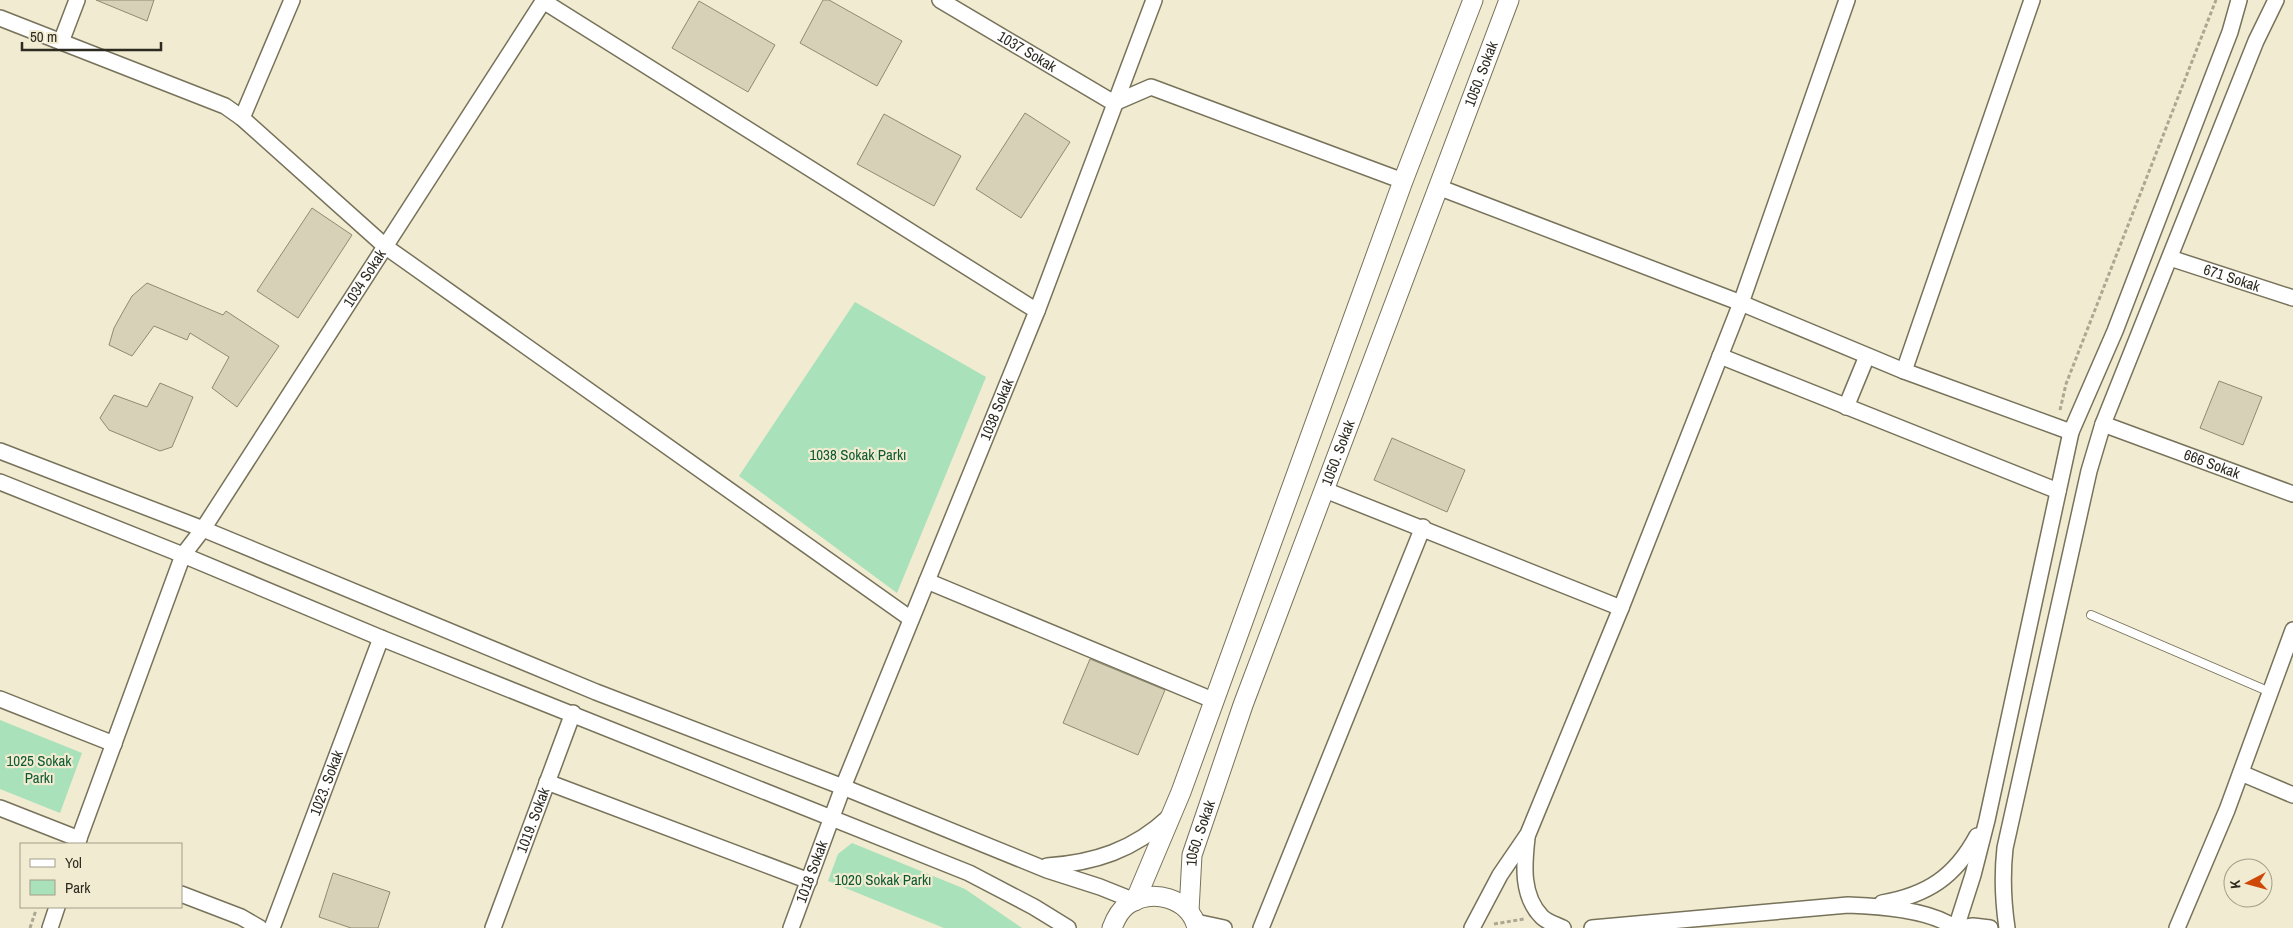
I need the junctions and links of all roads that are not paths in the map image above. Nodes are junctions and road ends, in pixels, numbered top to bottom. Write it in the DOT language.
graph roads {
  1 [pos="77,0"];
  2 [pos="292,0"];
  3 [pos="940,0"];
  4 [pos="1154,0"];
  5 [pos="1473,0"];
  6 [pos="1509,0"];
  7 [pos="1847,0"];
  8 [pos="2032,0"];
  9 [pos="2239,0"];
  10 [pos="2276,0"];
  11 [pos="543,1"];
  12 [pos="0,18"];
  13 [pos="61,42"];
  14 [pos="1114,103"];
  15 [pos="242,118"];
  16 [pos="1403,181"];
  17 [pos="1438,187"];
  18 [pos="386,247"];
  19 [pos="2170,258"];
  20 [pos="2293,298"];
  21 [pos="1741,303"];
  22 [pos="1037,311"];
  23 [pos="1720,356"];
  24 [pos="1866,356"];
  25 [pos="1904,371"];
  26 [pos="1846,407"];
  27 [pos="2103,424"];
  28 [pos="2071,432"];
  29 [pos="0,451"];
  30 [pos="0,482"];
  31 [pos="1325,490"];
  32 [pos="2058,491"];
  33 [pos="2293,494"];
  34 [pos="1423,527"];
  35 [pos="204,529"];
  36 [pos="183,555"];
  37 [pos="927,581"];
  38 [pos="1621,608"];
  39 [pos="2091,615"];
  40 [pos="911,619"];
  41 [pos="2293,630"];
  42 [pos="381,638"];
  43 [pos="2270,692"];
  44 [pos="0,699"];
  45 [pos="1215,701"];
  46 [pos="573,713"];
  47 [pos="114,744"];
  48 [pos="2241,773"];
  49 [pos="548,782"];
  50 [pos="843,787"];
  51 [pos="2293,795"];
  52 [pos="0,808"];
  53 [pos="1170,816"];
  54 [pos="832,817"];
  55 [pos="1986,820"];
  56 [pos="1528,834"];
  57 [pos="78,842"];
  58 [pos="1038,867"];
  59 [pos="808,881"];
  60 [pos="182,894"];
  61 [pos="1135,901"];
  62 [pos="1870,906"];
  63 [pos="57,908"];
  64 [pos="1194,920"];
  65 [pos="50,928"];
  66 [pos="260,928"];
  67 [pos="272,928"];
  68 [pos="493,928"];
  69 [pos="791,928"];
  70 [pos="1068,928"];
  71 [pos="1112,928"];
  72 [pos="1224,928"];
  73 [pos="1261,928"];
  74 [pos="1472,928"];
  75 [pos="1563,928"];
  76 [pos="1592,928"];
  77 [pos="1955,928"];
  78 [pos="1961,928"];
  79 [pos="1990,928"];
  80 [pos="2007,928"];
  81 [pos="2177,928"];
  1 -- 13 [label="street"];
  2 -- 15 [label="street"];
  3 -- 14 [label="street, 1037 Sokak"];
  4 -- 14 [label="street, 1038 Sokak"];
  5 -- 16 [label="street, 1050. Sokak"];
  6 -- 17 [label="street, 1050. Sokak"];
  7 -- 21 [label="street"];
  8 -- 25 [label="street"];
  9 -- 28 [label="street"];
  10 -- 19 [label="street"];
  11 -- 18 [label="street, 1034 Sokak"];
  11 -- 22 [label="street"];
  12 -- 13 [label="street"];
  13 -- 15 [label="street"];
  14 -- 16 [label="street"];
  14 -- 22 [label="street, 1038 Sokak"];
  15 -- 18 [label="street"];
  16 -- 45 [label="street, 1050. Sokak"];
  17 -- 21 [label="street"];
  17 -- 31 [label="street, 1050. Sokak"];
  18 -- 35 [label="street, 1034 Sokak"];
  18 -- 40 [label="street"];
  19 -- 20 [label="street, 671 Sokak"];
  19 -- 27 [label="street"];
  21 -- 23 [label="street"];
  21 -- 24 [label="street"];
  22 -- 37 [label="street, 1038 Sokak"];
  23 -- 26 [label="street"];
  23 -- 38 [label="street"];
  24 -- 25 [label="street"];
  24 -- 26 [label="street"];
  25 -- 28 [label="street"];
  26 -- 32 [label="street"];
  27 -- 33 [label="street, 666 Sokak"];
  27 -- 80 [label="street"];
  28 -- 32 [label="street"];
  29 -- 35 [label="street"];
  30 -- 36 [label="street"];
  31 -- 34 [label="street"];
  31 -- 64 [label="street, 1050. Sokak"];
  32 -- 55 [label="street"];
  34 -- 38 [label="street"];
  34 -- 73 [label="street"];
  35 -- 36 [label="street, 1034 Sokak"];
  35 -- 50 [label="street"];
  36 -- 42 [label="street"];
  36 -- 47 [label="street, 1034 Sokak"];
  37 -- 40 [label="street, 1038 Sokak"];
  37 -- 45 [label="street"];
  38 -- 56 [label="street"];
  39 -- 43 [label="lane"];
  40 -- 50 [label="street, 1038 Sokak"];
  41 -- 43 [label="street"];
  42 -- 46 [label="street"];
  42 -- 67 [label="street, 1023. Sokak"];
  43 -- 48 [label="street"];
  44 -- 47 [label="street"];
  45 -- 53 [label="street, 1050. Sokak"];
  46 -- 49 [label="street, 1019. Sokak"];
  46 -- 54 [label="street"];
  47 -- 57 [label="street, 1034 Sokak"];
  48 -- 51 [label="street"];
  48 -- 81 [label="street"];
  49 -- 59 [label="street"];
  49 -- 68 [label="street, 1019. Sokak"];
  50 -- 54 [label="street, 1038 Sokak"];
  50 -- 58 [label="street"];
  52 -- 57 [label="street"];
  53 -- 58 [label="street"];
  53 -- 61 [label="street, 1050. Sokak"];
  54 -- 59 [label="street, 1018 Sokak"];
  54 -- 70 [label="street"];
  55 -- 62 [label="street"];
  55 -- 77 [label="street"];
  56 -- 74 [label="street"];
  56 -- 75 [label="street"];
  58 -- 61 [label="street"];
  59 -- 69 [label="street, 1018 Sokak"];
  60 -- 66 [label="street"];
  61 -- 64 [label="street"];
  61 -- 71 [label="street"];
  62 -- 76 [label="street"];
  62 -- 77 [label="street"];
  63 -- 65 [label="street"];
  64 -- 72 [label="street"];
  78 -- 79 [label="street"];
}
